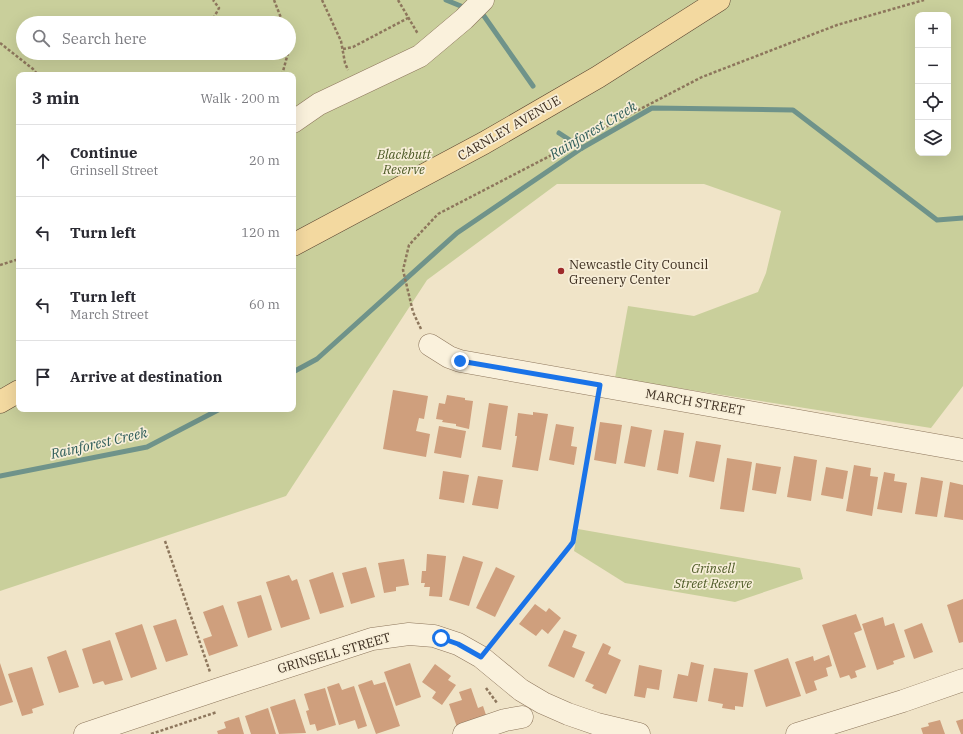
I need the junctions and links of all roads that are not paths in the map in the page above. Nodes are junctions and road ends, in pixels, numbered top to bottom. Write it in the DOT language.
graph roads {
  1 [pos="482,1"];
  2 [pos="709,3"];
  3 [pos="296,120"];
  4 [pos="296,243"];
  5 [pos="430,345"];
  6 [pos="16,394"];
  7 [pos="0,402"];
  8 [pos="963,450"];
  9 [pos="963,680"];
  10 [pos="521,690"];
  11 [pos="517,724"];
  12 [pos="631,733"];
  13 [pos="85,734"];
  14 [pos="464,734"];
  15 [pos="797,734"];
  1 -- 3 [label="street"];
  2 -- 4 [label="main road, CARNLEY AVENUE"];
  5 -- 8 [label="street, MARCH STREET"];
  6 -- 7 [label="main road"];
  9 -- 15 [label="street"];
  10 -- 11 [label="street"];
  10 -- 12 [label="street, GRINSELL STREET"];
  10 -- 13 [label="street, GRINSELL STREET"];
  11 -- 14 [label="street"];
}
